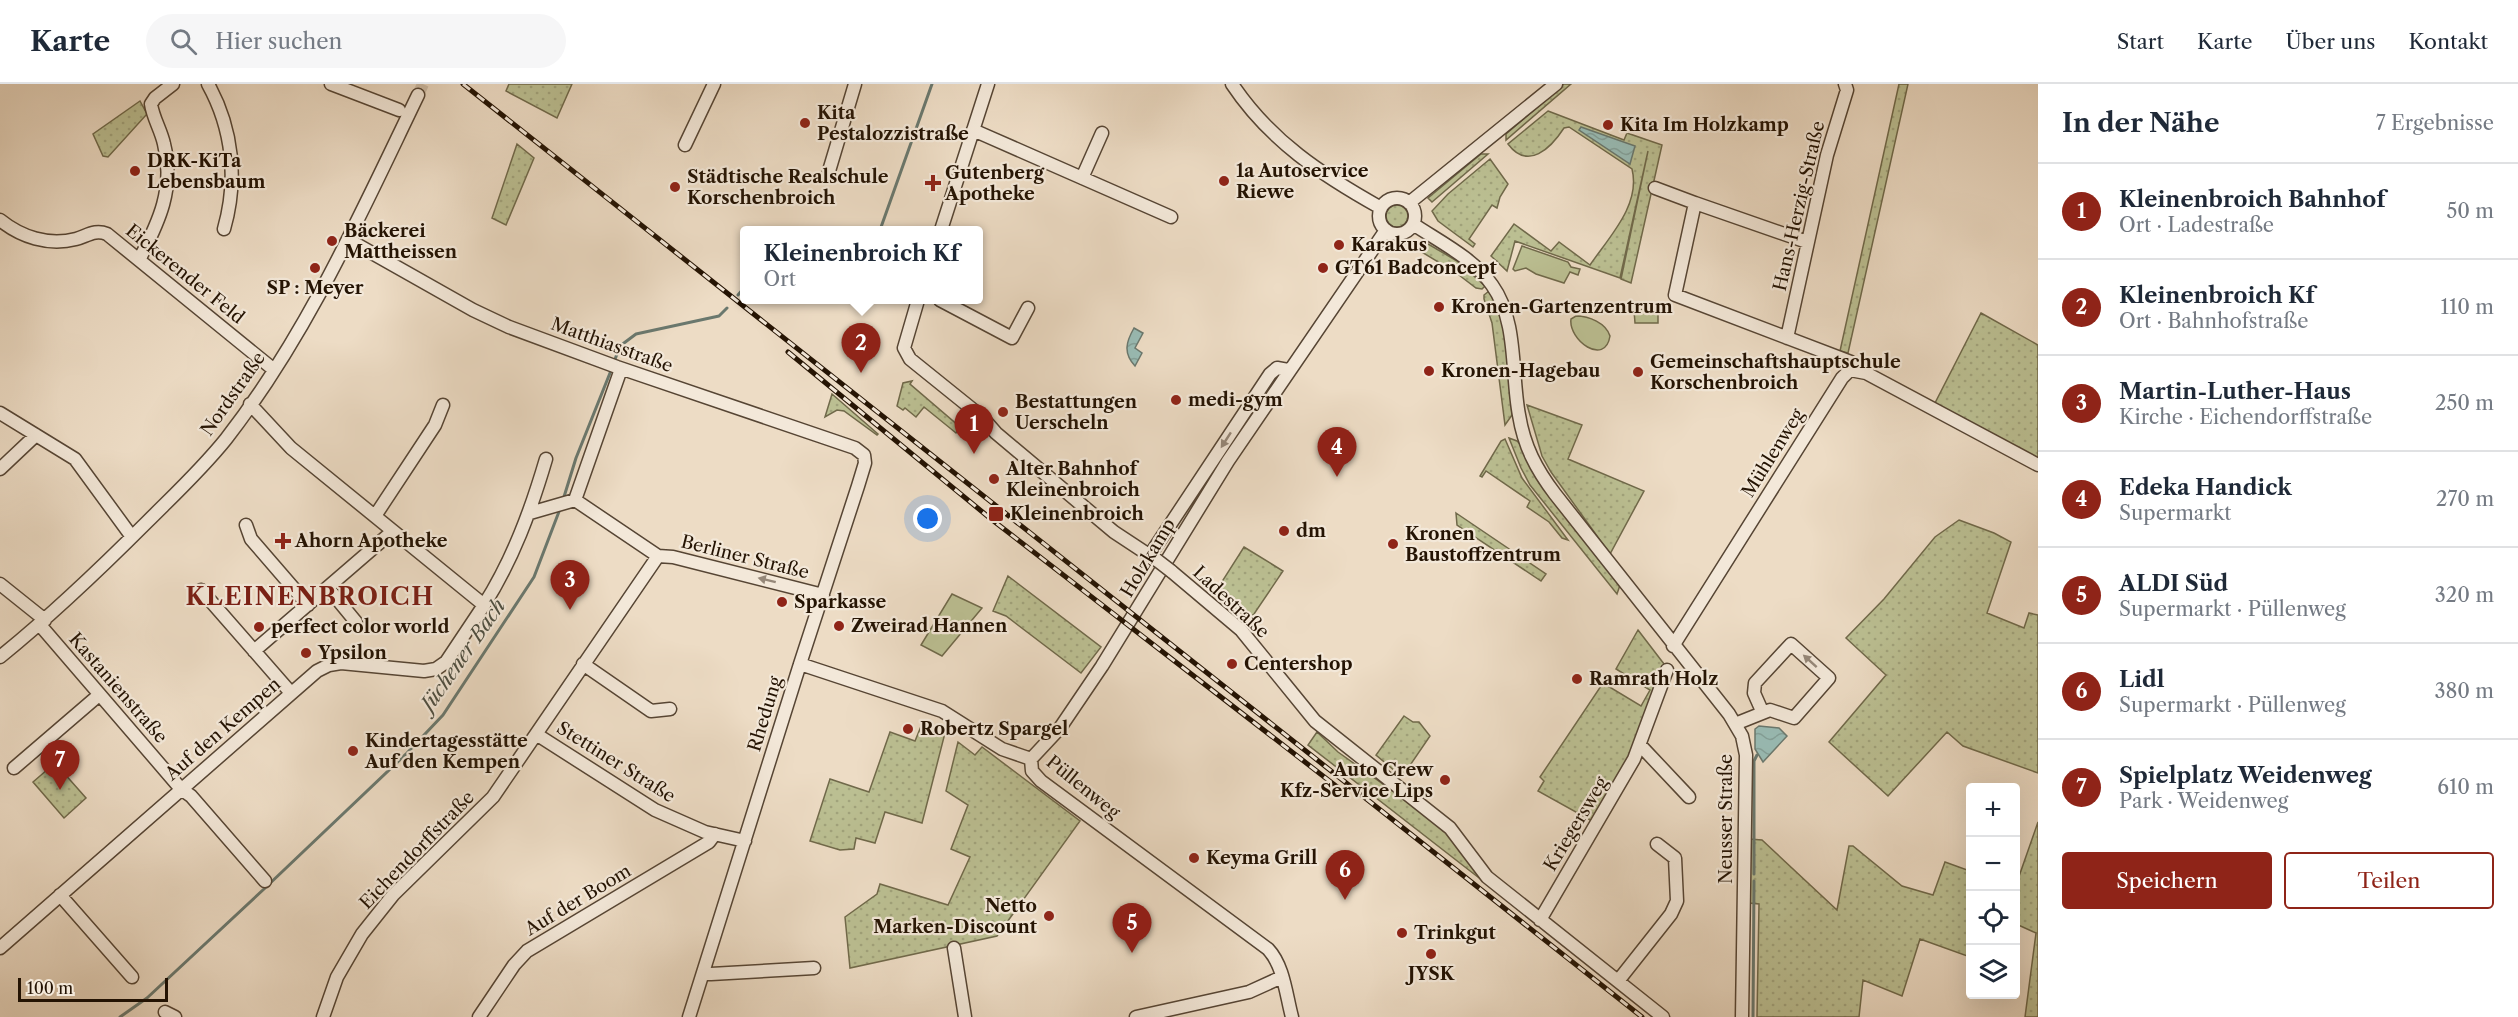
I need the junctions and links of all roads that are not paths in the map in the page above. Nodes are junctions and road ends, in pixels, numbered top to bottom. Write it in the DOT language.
graph roads {
  1 [pos="173,84"];
  2 [pos="208,84"];
  3 [pos="331,84"];
  4 [pos="714,84"];
  5 [pos="855,84"];
  6 [pos="988,84"];
  7 [pos="1232,84"];
  8 [pos="1556,84"];
  9 [pos="1845,84"];
  10 [pos="418,94"];
  11 [pos="399,110"];
  12 [pos="974,130"];
  13 [pos="1102,133"];
  14 [pos="685,145"];
  15 [pos="829,171"];
  16 [pos="1082,178"];
  17 [pos="1655,188"];
  18 [pos="1695,202"];
  19 [pos="1409,203"];
  20 [pos="1381,208"];
  21 [pos="1171,217"];
  22 [pos="0,220"];
  23 [pos="1413,224"];
  24 [pos="943,226"];
  25 [pos="224,229"];
  26 [pos="1386,230"];
  27 [pos="349,240"];
  28 [pos="1807,242"];
  29 [pos="139,260"];
  30 [pos="917,304"];
  31 [pos="947,304"];
  32 [pos="1028,308"];
  33 [pos="1787,338"];
  34 [pos="1851,362"];
  35 [pos="619,368"];
  36 [pos="273,369"];
  37 [pos="1288,370"];
  38 [pos="250,404"];
  39 [pos="443,405"];
  40 [pos="0,413"];
  41 [pos="36,435"];
  42 [pos="546,459"];
  43 [pos="2038,465"];
  44 [pos="864,466"];
  45 [pos="0,469"];
  46 [pos="573,500"];
  47 [pos="530,513"];
  48 [pos="375,516"];
  49 [pos="246,525"];
  50 [pos="393,531"];
  51 [pos="132,537"];
  52 [pos="658,556"];
  53 [pos="1154,558"];
  54 [pos="0,584"];
  55 [pos="328,588"];
  56 [pos="201,590"];
  57 [pos="823,595"];
  58 [pos="484,604"];
  59 [pos="308,605"];
  60 [pos="356,622"];
  61 [pos="43,623"];
  62 [pos="1673,646"];
  63 [pos="254,651"];
  64 [pos="0,657"];
  65 [pos="582,664"];
  66 [pos="800,664"];
  67 [pos="1667,670"];
  68 [pos="291,693"];
  69 [pos="99,695"];
  70 [pos="670,709"];
  71 [pos="1762,711"];
  72 [pos="1735,724"];
  73 [pos="536,734"];
  74 [pos="1640,744"];
  75 [pos="1031,759"];
  76 [pos="14,768"];
  77 [pos="182,789"];
  78 [pos="1689,797"];
  79 [pos="715,834"];
  80 [pos="745,841"];
  81 [pos="1657,844"];
  82 [pos="265,880"];
  83 [pos="60,895"];
  84 [pos="1540,920"];
  85 [pos="0,948"];
  86 [pos="954,948"];
  87 [pos="814,968"];
  88 [pos="704,973"];
  89 [pos="132,977"];
  90 [pos="1282,977"];
  91 [pos="1618,981"];
  92 [pos="323,1017"];
  93 [pos="478,1017"];
  94 [pos="689,1017"];
  95 [pos="965,1017"];
  96 [pos="1136,1017"];
  97 [pos="1292,1017"];
  98 [pos="1663,1017"];
  99 [pos="1742,1017"];
  1 -- 29 [label="street"];
  2 -- 25 [label="street"];
  3 -- 11 [label="street"];
  4 -- 14 [label="street"];
  5 -- 15 [label="street"];
  6 -- 12 [label="street"];
  7 -- 20 [label="street"];
  8 -- 19 [label="street"];
  9 -- 28 [label="street, Hans-Herzig-Straße"];
  10 -- 27 [label="street, Nordstraße"];
  12 -- 16 [label="street"];
  12 -- 24 [label="street"];
  13 -- 16 [label="street"];
  16 -- 21 [label="street"];
  17 -- 18 [label="street"];
  18 -- 28 [label="street"];
  18 -- 33 [label="street"];
  19 -- 20 [label="street"];
  19 -- 23 [label="street"];
  20 -- 26 [label="street"];
  22 -- 29 [label="street, Eickerender Feld"];
  23 -- 26 [label="street"];
  23 -- 62 [label="street, Neusser Straße"];
  26 -- 37 [label="street, Holzkamp"];
  27 -- 35 [label="street, Matthiasstraße"];
  27 -- 36 [label="street, Nordstraße"];
  28 -- 33 [label="street, Hans-Herzig-Straße"];
  29 -- 36 [label="street, Eickerender Feld"];
  30 -- 53 [label="street, Ladestraße"];
  31 -- 32 [label="street"];
  33 -- 34 [label="street"];
  35 -- 44 [label="street, Matthiasstraße"];
  35 -- 46 [label="street"];
  36 -- 38 [label="street, Nordstraße"];
  37 -- 53 [label="street, Holzkamp, one-way"];
  37 -- 75 [label="street, Holzkamp"];
  38 -- 48 [label="street"];
  38 -- 51 [label="street, Nordstraße"];
  39 -- 48 [label="street"];
  40 -- 41 [label="street"];
  41 -- 45 [label="street"];
  41 -- 51 [label="street"];
  42 -- 47 [label="street, Auf den Kempen"];
  43 -- 62 [label="street, Mühlenweg"];
  44 -- 57 [label="street, Rhedung"];
  46 -- 47 [label="street"];
  46 -- 52 [label="street"];
  47 -- 58 [label="street, Auf den Kempen"];
  48 -- 50 [label="street"];
  49 -- 59 [label="street"];
  50 -- 55 [label="street"];
  50 -- 58 [label="street"];
  51 -- 61 [label="street, Nordstraße"];
  57 -- 52 [label="street, Berliner Straße, one-way"];
  52 -- 65 [label="street, Eichendorffstraße"];
  53 -- 84 [label="street, Ladestraße, bridge"];
  54 -- 61 [label="street, Kastanienstraße"];
  55 -- 59 [label="street"];
  55 -- 60 [label="street"];
  56 -- 63 [label="street"];
  57 -- 66 [label="street, Rhedung"];
  58 -- 68 [label="street, Auf den Kempen"];
  59 -- 63 [label="street"];
  61 -- 64 [label="street, Nordstraße"];
  61 -- 69 [label="street, Kastanienstraße"];
  62 -- 72 [label="street, Neusser Straße"];
  63 -- 68 [label="street"];
  65 -- 70 [label="street"];
  65 -- 73 [label="street, Eichendorffstraße"];
  66 -- 75 [label="street, Püllenweg"];
  66 -- 80 [label="street, Rhedung"];
  67 -- 74 [label="street, Kriegersweg"];
  68 -- 77 [label="street, Auf den Kempen"];
  69 -- 76 [label="street"];
  69 -- 77 [label="street, Kastanienstraße"];
  71 -- 71 [label="street, one-way"];
  71 -- 72 [label="street"];
  72 -- 99 [label="street, Neusser Straße"];
  73 -- 79 [label="street, Stettiner Straße"];
  73 -- 92 [label="street, Eichendorffstraße"];
  74 -- 78 [label="street"];
  74 -- 84 [label="street, Kriegersweg"];
  75 -- 90 [label="street, Püllenweg"];
  77 -- 82 [label="street, Kastanienstraße"];
  77 -- 83 [label="street, Auf den Kempen"];
  79 -- 80 [label="street, Stettiner Straße"];
  79 -- 93 [label="street, Auf der Boom"];
  80 -- 88 [label="street, Rhedung"];
  81 -- 91 [label="street"];
  83 -- 85 [label="street, Auf den Kempen"];
  83 -- 89 [label="street"];
  84 -- 91 [label="street, Ladestraße"];
  86 -- 95 [label="street"];
  87 -- 88 [label="street"];
  88 -- 94 [label="street, Rhedung"];
  90 -- 96 [label="street"];
  90 -- 97 [label="street, Püllenweg"];
  91 -- 98 [label="street, Ladestraße"];
}
